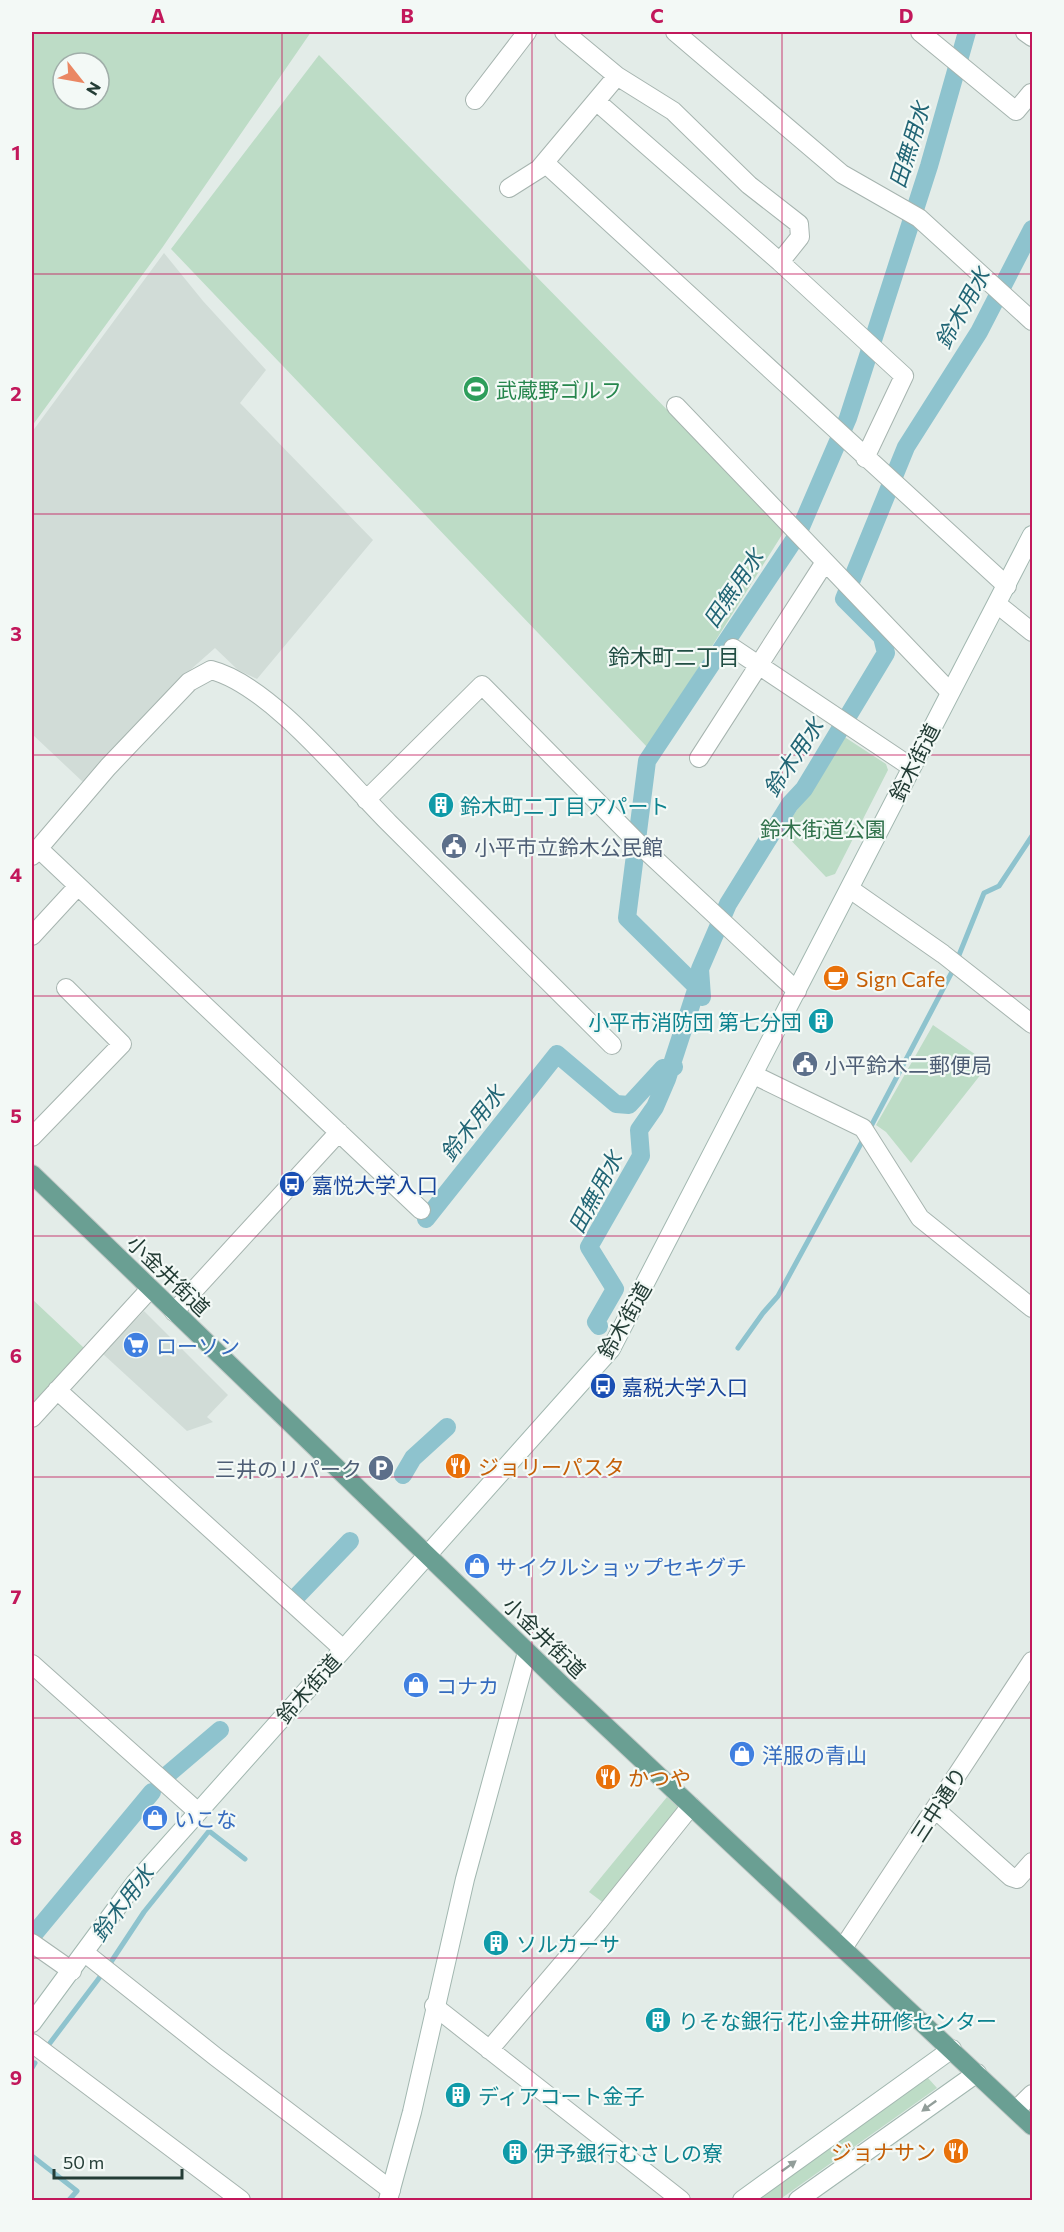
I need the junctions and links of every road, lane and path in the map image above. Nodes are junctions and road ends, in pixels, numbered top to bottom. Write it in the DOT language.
graph roads {
  1 [pos="527,32"];
  2 [pos="564,32"];
  3 [pos="675,32"];
  4 [pos="920,32"];
  5 [pos="1025,32"];
  6 [pos="1032,37"];
  7 [pos="617,76"];
  8 [pos="1032,95"];
  9 [pos="475,100"];
  10 [pos="596,101"];
  11 [pos="545,163"];
  12 [pos="509,188"];
  13 [pos="780,262"];
  14 [pos="1032,321"];
  15 [pos="676,406"];
  16 [pos="865,458"];
  17 [pos="1032,536"];
  18 [pos="825,562"];
  19 [pos="1007,586"];
  20 [pos="997,604"];
  21 [pos="1032,632"];
  22 [pos="733,648"];
  23 [pos="758,664"];
  24 [pos="950,692"];
  25 [pos="699,758"];
  26 [pos="911,767"];
  27 [pos="366,800"];
  28 [pos="35,852"];
  29 [pos="78,886"];
  30 [pos="850,889"];
  31 [pos="32,936"];
  32 [pos="66,988"];
  33 [pos="798,991"];
  34 [pos="1032,1024"];
  35 [pos="612,1045"];
  36 [pos="754,1075"];
  37 [pos="339,1132"];
  38 [pos="32,1137"];
  39 [pos="32,1174"];
  40 [pos="421,1210"];
  41 [pos="150,1289"];
  42 [pos="1032,1308"];
  43 [pos="174,1312"];
  44 [pos="57,1390"];
  45 [pos="32,1418"];
  46 [pos="427,1555"];
  47 [pos="343,1649"];
  48 [pos="527,1652"];
  49 [pos="1032,1661"];
  50 [pos="32,1664"];
  51 [pos="691,1806"];
  52 [pos="935,1809"];
  53 [pos="198,1812"];
  54 [pos="1032,1863"];
  55 [pos="32,1943"];
  56 [pos="843,1948"];
  57 [pos="85,1953"];
  58 [pos="72,1971"];
  59 [pos="434,2006"];
  60 [pos="32,2023"];
  61 [pos="32,2043"];
  62 [pos="952,2049"];
  63 [pos="489,2050"];
  64 [pos="977,2073"];
  65 [pos="1032,2094"];
  66 [pos="1016,2110"];
  67 [pos="1032,2126"];
  68 [pos="389,2195"];
  69 [pos="241,2200"];
  70 [pos="681,2200"];
  71 [pos="741,2200"];
  72 [pos="798,2200"];
  1 -- 9 [label="street"];
  2 -- 7 [label="street"];
  3 -- 14 [label="street"];
  4 -- 8 [label="street"];
  5 -- 6 [label="street"];
  7 -- 10 [label="street"];
  7 -- 13 [label="street"];
  10 -- 11 [label="street"];
  10 -- 13 [label="street"];
  11 -- 12 [label="street"];
  11 -- 16 [label="street"];
  13 -- 16 [label="street"];
  15 -- 18 [label="street"];
  16 -- 19 [label="street"];
  17 -- 19 [label="street, 鈴木街道"];
  18 -- 23 [label="street"];
  18 -- 24 [label="street"];
  19 -- 20 [label="street, 鈴木街道"];
  20 -- 21 [label="street"];
  20 -- 24 [label="street, 鈴木街道"];
  22 -- 23 [label="street"];
  23 -- 25 [label="street"];
  23 -- 26 [label="street"];
  24 -- 26 [label="street, 鈴木街道"];
  26 -- 30 [label="street, 鈴木街道"];
  27 -- 28 [label="street"];
  27 -- 33 [label="street"];
  27 -- 35 [label="street"];
  28 -- 29 [label="street"];
  29 -- 31 [label="street"];
  29 -- 37 [label="street"];
  30 -- 33 [label="street, 鈴木街道"];
  30 -- 34 [label="street"];
  32 -- 38 [label="street"];
  33 -- 36 [label="street, 鈴木街道"];
  36 -- 42 [label="street"];
  36 -- 46 [label="street, 鈴木街道"];
  37 -- 40 [label="street"];
  37 -- 43 [label="street"];
  39 -- 41 [label="main road, 小金井街道"];
  41 -- 43 [label="main road, 小金井街道"];
  41 -- 44 [label="street"];
  43 -- 46 [label="main road, 小金井街道"];
  44 -- 45 [label="street"];
  44 -- 47 [label="street"];
  46 -- 47 [label="street, 鈴木街道"];
  46 -- 48 [label="main road, 小金井街道"];
  47 -- 53 [label="street, 鈴木街道"];
  48 -- 51 [label="main road, 小金井街道"];
  48 -- 59 [label="street"];
  49 -- 52 [label="street, 三中通り"];
  50 -- 53 [label="street"];
  51 -- 56 [label="main road, 小金井街道"];
  51 -- 63 [label="street"];
  52 -- 54 [label="street"];
  52 -- 56 [label="street, 三中通り"];
  53 -- 57 [label="street, 鈴木街道"];
  55 -- 58 [label="street"];
  56 -- 62 [label="main road, 小金井街道"];
  57 -- 58 [label="street, 鈴木街道"];
  57 -- 68 [label="street"];
  58 -- 60 [label="street, 鈴木街道"];
  59 -- 63 [label="street"];
  59 -- 68 [label="street"];
  61 -- 69 [label="street"];
  62 -- 64 [label="main road, 小金井街道"];
  71 -- 62 [label="street, one-way"];
  63 -- 70 [label="street"];
  64 -- 66 [label="main road, 小金井街道"];
  64 -- 72 [label="street, one-way"];
  65 -- 66 [label="street"];
  66 -- 67 [label="main road, 小金井街道"];
}
